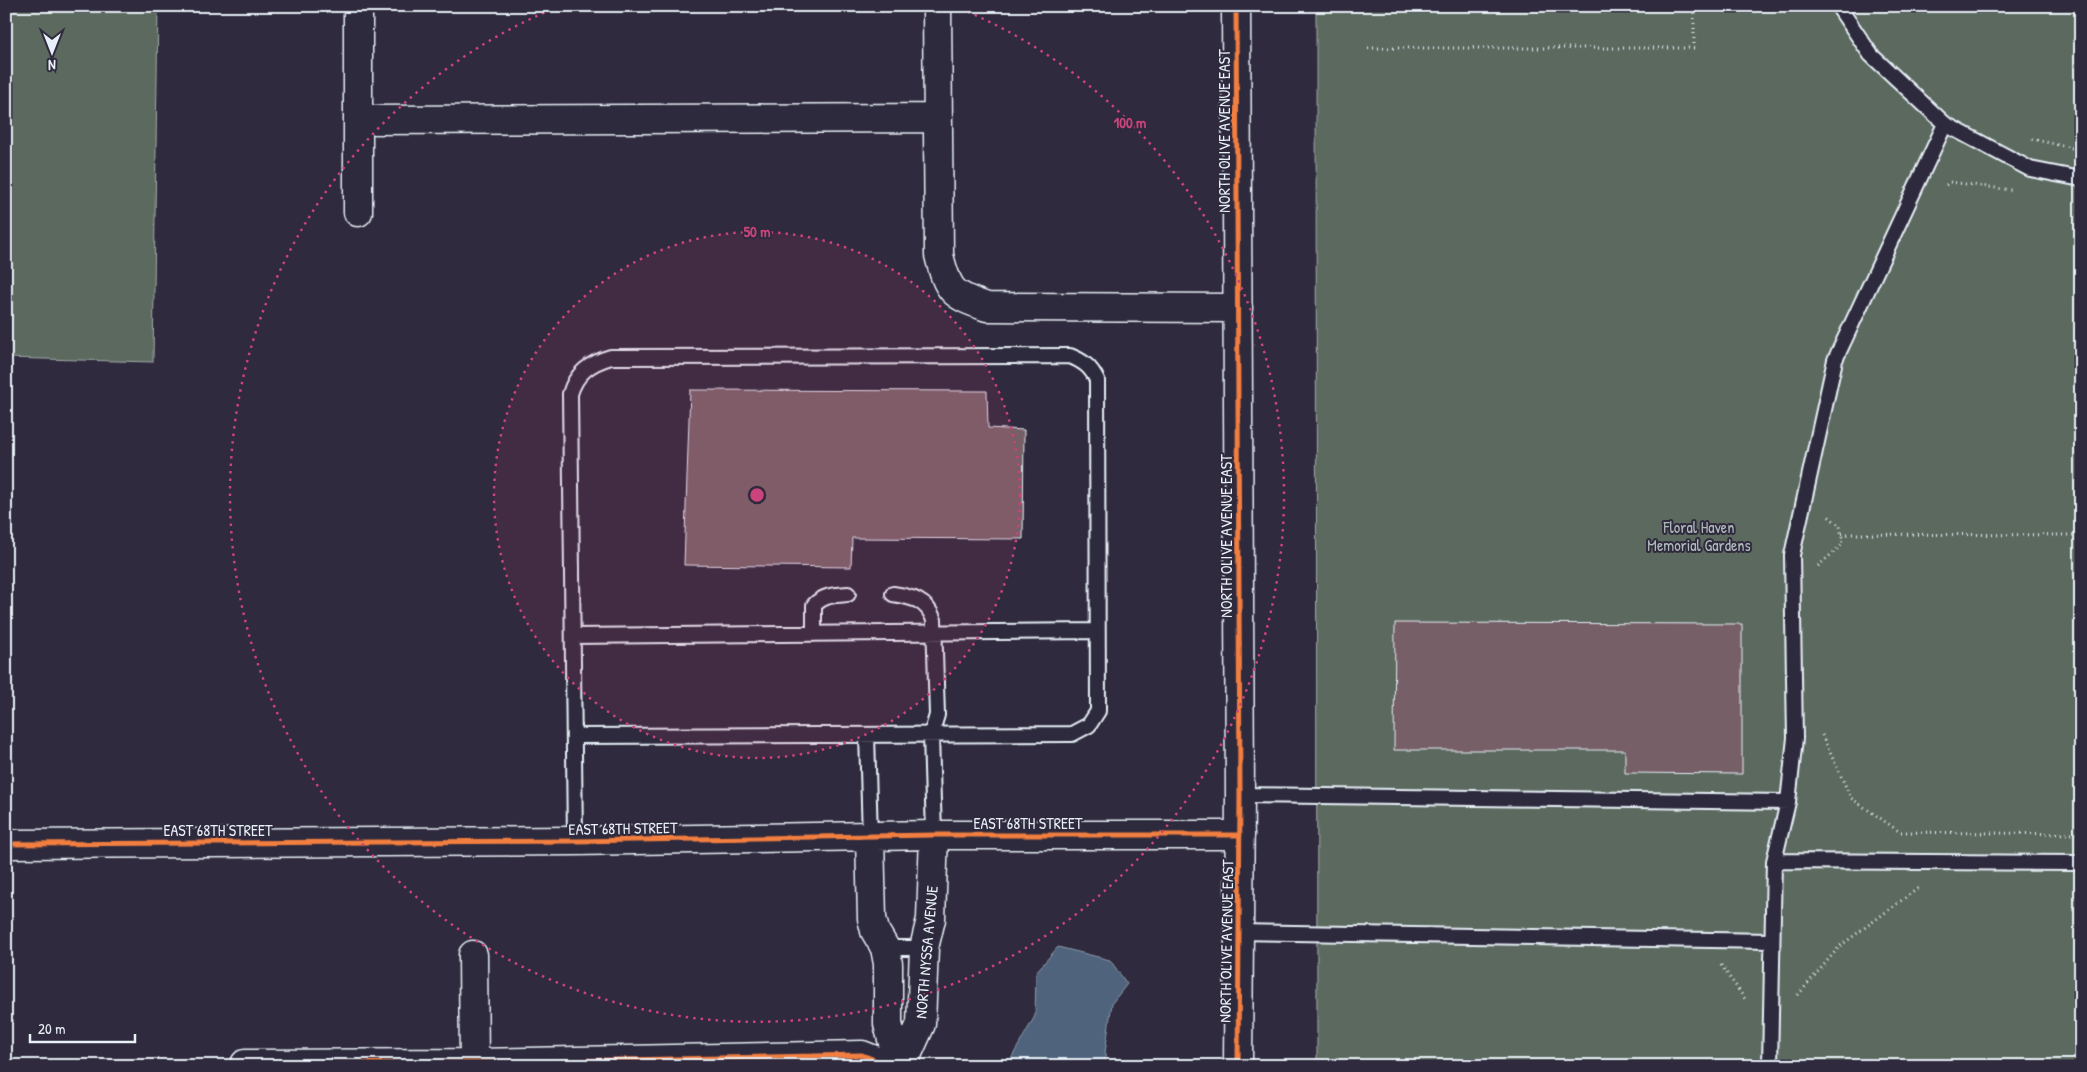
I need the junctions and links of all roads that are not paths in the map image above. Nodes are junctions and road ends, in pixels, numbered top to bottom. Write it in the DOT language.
graph roads {
  1 [pos="358,6"];
  2 [pos="937,6"];
  3 [pos="1236,6"];
  4 [pos="1838,6"];
  5 [pos="938,118"];
  6 [pos="358,120"];
  7 [pos="1944,124"];
  8 [pos="2081,179"];
  9 [pos="358,212"];
  10 [pos="1238,308"];
  11 [pos="848,594"];
  12 [pos="893,594"];
  13 [pos="1097,631"];
  14 [pos="934,633"];
  15 [pos="814,634"];
  16 [pos="573,636"];
  17 [pos="867,735"];
  18 [pos="931,735"];
  19 [pos="574,736"];
  20 [pos="1240,795"];
  21 [pos="1788,802"];
  22 [pos="934,835"];
  23 [pos="1240,835"];
  24 [pos="870,838"];
  25 [pos="575,841"];
  26 [pos="6,844"];
  27 [pos="1774,861"];
  28 [pos="2081,863"];
  29 [pos="1238,932"];
  30 [pos="1771,941"];
  31 [pos="885,948"];
  32 [pos="924,948"];
  33 [pos="473,955"];
  34 [pos="245,1064"];
  35 [pos="474,1064"];
  36 [pos="890,1066"];
  37 [pos="900,1066"];
  38 [pos="1238,1066"];
  39 [pos="1770,1066"];
  1 -- 6 [label="street"];
  2 -- 5 [label="street"];
  3 -- 10 [label="street, NORTH OLIVE AVENUE EAST"];
  4 -- 7 [label="lane"];
  5 -- 6 [label="street"];
  5 -- 10 [label="street"];
  6 -- 9 [label="street"];
  7 -- 8 [label="lane"];
  7 -- 21 [label="lane"];
  10 -- 20 [label="street, NORTH OLIVE AVENUE EAST"];
  11 -- 15 [label="lane"];
  12 -- 14 [label="lane"];
  13 -- 14 [label="lane"];
  13 -- 16 [label="lane"];
  13 -- 18 [label="lane"];
  14 -- 15 [label="lane"];
  14 -- 18 [label="lane"];
  15 -- 16 [label="lane"];
  16 -- 19 [label="lane"];
  17 -- 18 [label="lane"];
  17 -- 19 [label="lane"];
  17 -- 24 [label="lane"];
  18 -- 22 [label="lane"];
  19 -- 25 [label="lane"];
  20 -- 21 [label="lane"];
  20 -- 23 [label="street, NORTH OLIVE AVENUE EAST"];
  21 -- 27 [label="lane"];
  22 -- 23 [label="street, EAST 68TH STREET"];
  22 -- 24 [label="street, EAST 68TH STREET"];
  22 -- 32 [label="street, NORTH NYSSA AVENUE"];
  23 -- 29 [label="street, NORTH OLIVE AVENUE EAST"];
  24 -- 25 [label="street, EAST 68TH STREET"];
  24 -- 31 [label="street, NORTH NYSSA AVENUE"];
  25 -- 26 [label="street, EAST 68TH STREET"];
  27 -- 28 [label="lane"];
  27 -- 30 [label="lane"];
  29 -- 30 [label="lane"];
  29 -- 38 [label="street, NORTH OLIVE AVENUE EAST"];
  30 -- 39 [label="lane"];
  31 -- 32 [label="lane"];
  31 -- 37 [label="street, NORTH NYSSA AVENUE"];
  32 -- 37 [label="street, NORTH NYSSA AVENUE"];
  33 -- 35 [label="street"];
  34 -- 35 [label="street"];
  35 -- 36 [label="street"];
}
